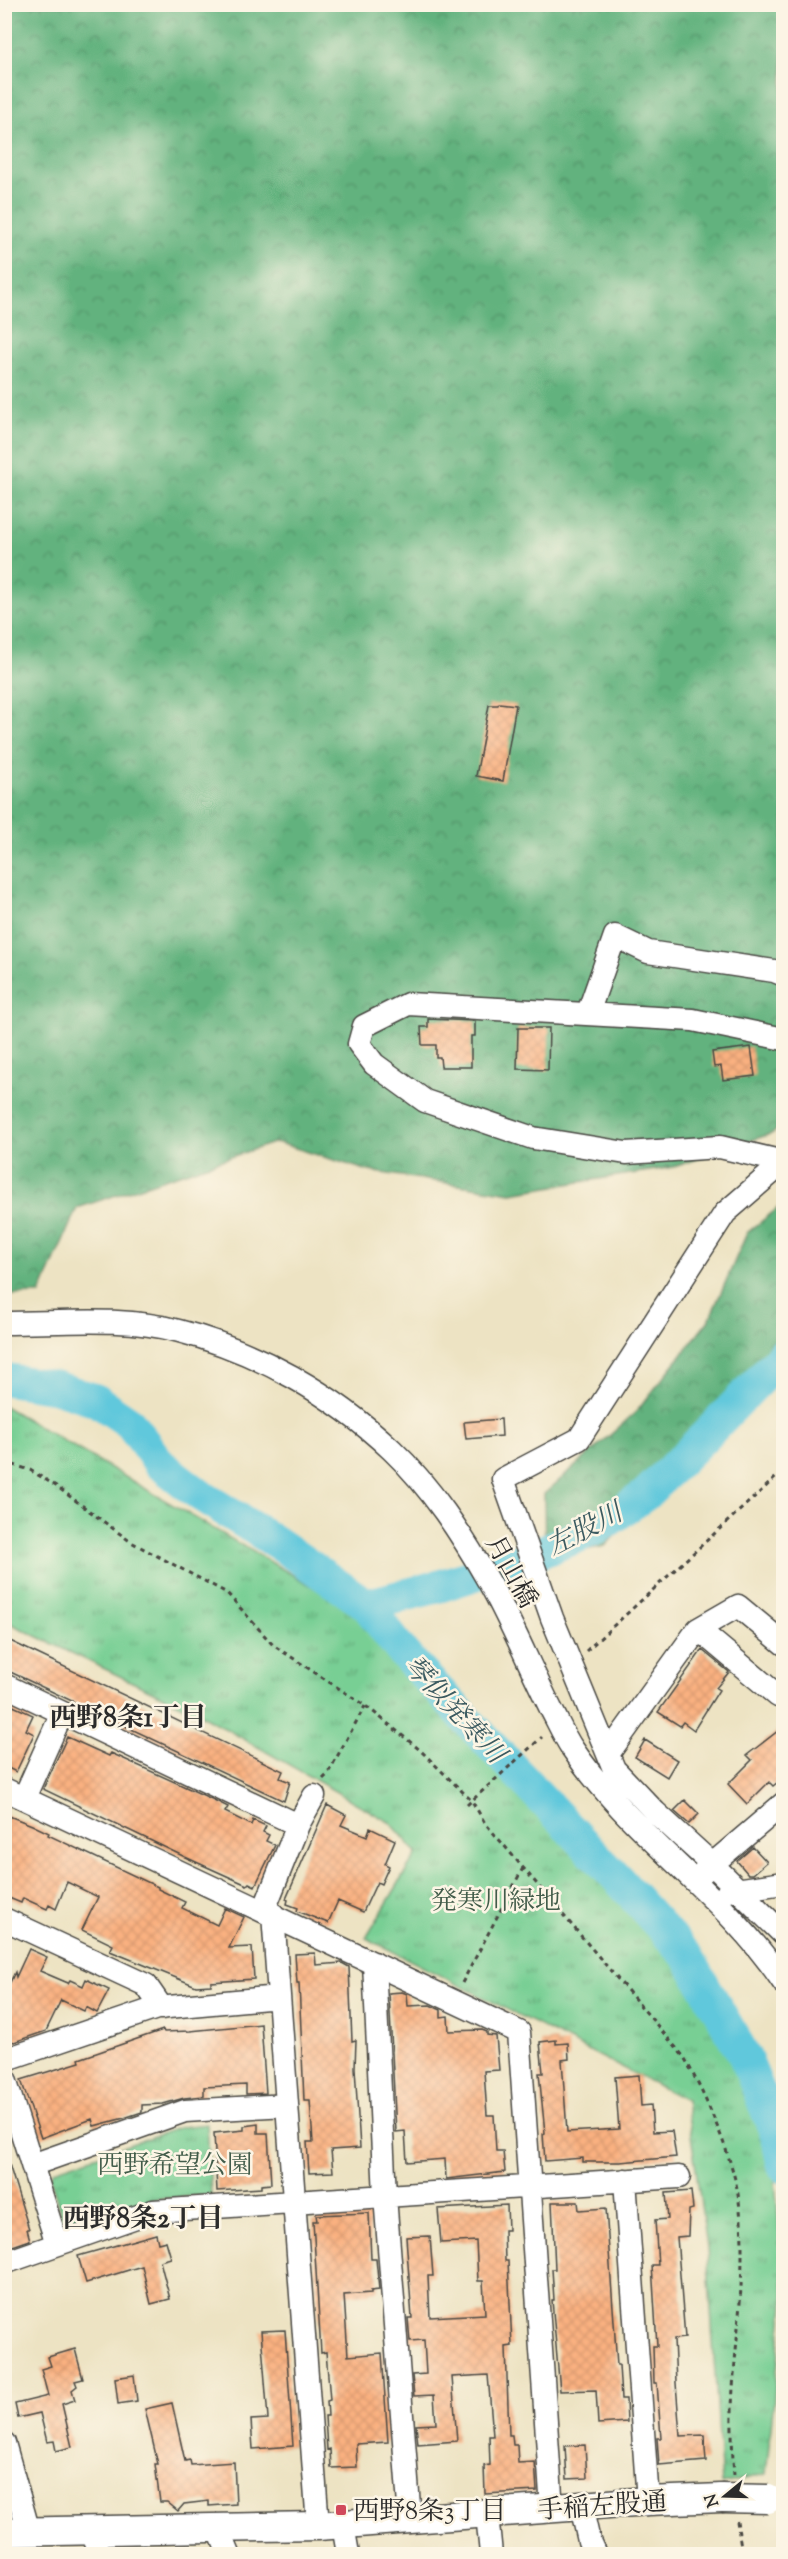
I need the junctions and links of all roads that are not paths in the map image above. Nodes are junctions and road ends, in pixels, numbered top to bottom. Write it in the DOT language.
graph roads {
  1 [pos="783,975"];
  2 [pos="588,1013"];
  3 [pos="783,1039"];
  4 [pos="783,1162"];
  5 [pos="4,1323"];
  6 [pos="698,1629"];
  7 [pos="783,1644"];
  8 [pos="4,1685"];
  9 [pos="778,1696"];
  10 [pos="62,1713"];
  11 [pos="608,1754"];
  12 [pos="317,1788"];
  13 [pos="14,1793"];
  14 [pos="783,1803"];
  15 [pos="298,1825"];
  16 [pos="712,1864"];
  17 [pos="694,1880"];
  18 [pos="783,1882"];
  19 [pos="737,1889"];
  20 [pos="710,1898"];
  21 [pos="268,1912"];
  22 [pos="4,1919"];
  23 [pos="783,1935"];
  24 [pos="374,1963"];
  25 [pos="783,1983"];
  26 [pos="279,1997"];
  27 [pos="162,2008"];
  28 [pos="4,2060"];
  29 [pos="4,2076"];
  30 [pos="287,2105"];
  31 [pos="32,2165"];
  32 [pos="679,2177"];
  33 [pos="625,2180"];
  34 [pos="530,2186"];
  35 [pos="385,2196"];
  36 [pos="294,2203"];
  37 [pos="57,2244"];
  38 [pos="4,2263"];
  39 [pos="4,2443"];
  40 [pos="776,2500"];
  41 [pos="648,2501"];
  42 [pos="581,2506"];
  43 [pos="552,2509"];
  44 [pos="487,2514"];
  45 [pos="410,2519"];
  46 [pos="330,2525"];
  47 [pos="218,2528"];
  48 [pos="17,2532"];
  49 [pos="95,2542"];
  50 [pos="229,2554"];
  51 [pos="348,2554"];
  52 [pos="491,2554"];
  53 [pos="595,2554"];
  1 -- 2 [label="street"];
  2 -- 3 [label="street"];
  2 -- 4 [label="street"];
  4 -- 11 [label="street"];
  5 -- 17 [label="street, 月山橋"];
  6 -- 7 [label="street"];
  6 -- 9 [label="street"];
  6 -- 11 [label="street"];
  8 -- 10 [label="street"];
  10 -- 13 [label="street"];
  10 -- 15 [label="street"];
  11 -- 16 [label="street"];
  12 -- 15 [label="street"];
  13 -- 21 [label="street"];
  14 -- 16 [label="street"];
  15 -- 21 [label="street"];
  16 -- 17 [label="street"];
  16 -- 19 [label="street"];
  17 -- 20 [label="street, 月山橋"];
  18 -- 19 [label="street"];
  19 -- 20 [label="street"];
  19 -- 23 [label="street"];
  20 -- 25 [label="street, 月山橋"];
  21 -- 24 [label="street"];
  21 -- 26 [label="street"];
  22 -- 27 [label="street"];
  24 -- 34 [label="street"];
  24 -- 35 [label="street"];
  26 -- 27 [label="street"];
  26 -- 30 [label="street"];
  27 -- 28 [label="street"];
  29 -- 31 [label="street"];
  30 -- 31 [label="street"];
  30 -- 36 [label="street"];
  31 -- 37 [label="street"];
  32 -- 33 [label="street"];
  33 -- 34 [label="street"];
  33 -- 41 [label="street"];
  34 -- 35 [label="street"];
  34 -- 43 [label="street"];
  35 -- 36 [label="street"];
  35 -- 45 [label="street"];
  36 -- 37 [label="street"];
  36 -- 46 [label="street"];
  37 -- 38 [label="street"];
  39 -- 48 [label="street"];
  40 -- 41 [label="main road, 手稲左股通, bridge"];
  41 -- 42 [label="main road, 手稲左股通"];
  42 -- 43 [label="main road, 手稲左股通"];
  42 -- 53 [label="street"];
  43 -- 44 [label="main road, 手稲左股通"];
  44 -- 45 [label="main road, 手稲左股通"];
  44 -- 52 [label="street"];
  45 -- 46 [label="main road, 手稲左股通"];
  46 -- 47 [label="main road, 手稲左股通"];
  46 -- 51 [label="street"];
  47 -- 49 [label="main road, 手稲左股通"];
  47 -- 50 [label="street"];
  48 -- 49 [label="main road, 手稲左股通"];
}
